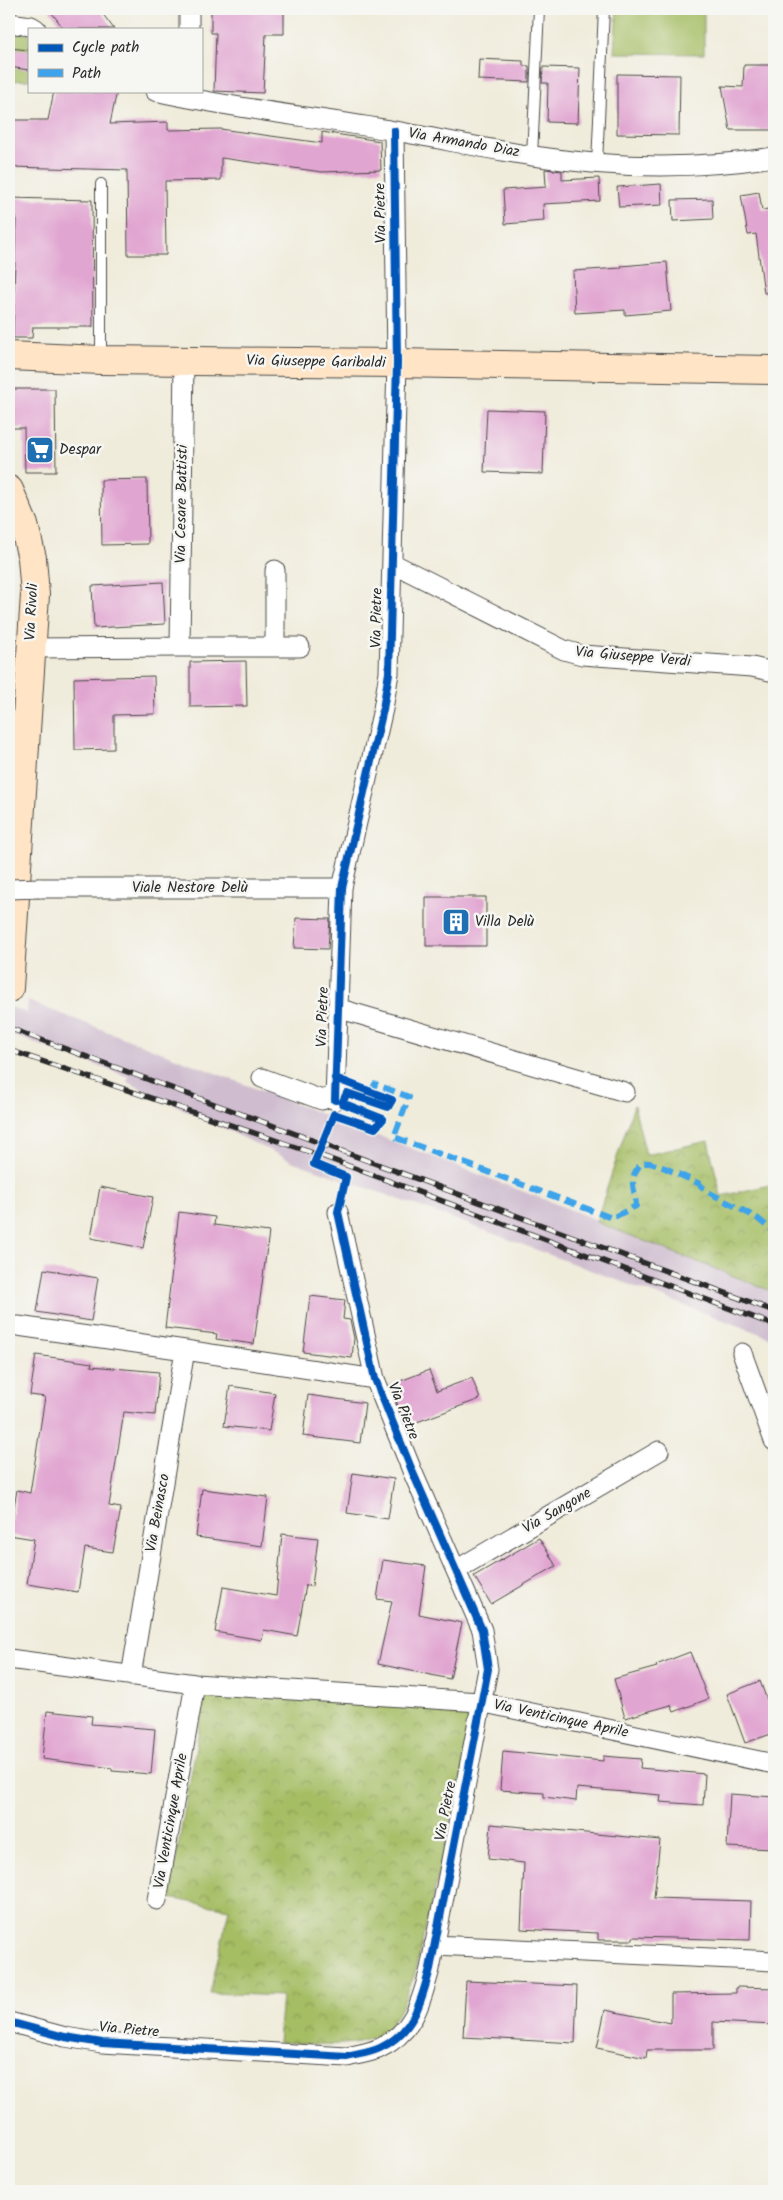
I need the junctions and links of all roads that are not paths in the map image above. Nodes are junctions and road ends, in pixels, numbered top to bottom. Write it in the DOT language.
graph roads {
  1 [pos="189,9"];
  2 [pos="539,9"];
  3 [pos="604,9"];
  4 [pos="32,21"];
  5 [pos="9,23"];
  6 [pos="189,28"];
  7 [pos="164,92"];
  8 [pos="192,95"];
  9 [pos="394,131"];
  10 [pos="532,156"];
  11 [pos="774,157"];
  12 [pos="597,164"];
  13 [pos="101,184"];
  14 [pos="9,356"];
  15 [pos="101,360"];
  16 [pos="184,360"];
  17 [pos="397,363"];
  18 [pos="774,370"];
  19 [pos="9,490"];
  20 [pos="9,535"];
  21 [pos="392,563"];
  22 [pos="275,570"];
  23 [pos="180,647"];
  24 [pos="275,647"];
  25 [pos="300,647"];
  26 [pos="30,648"];
  27 [pos="774,672"];
  28 [pos="342,888"];
  29 [pos="9,889"];
  30 [pos="9,988"];
  31 [pos="337,1008"];
  32 [pos="262,1078"];
  33 [pos="625,1092"];
  34 [pos="338,1212"];
  35 [pos="18,1326"];
  36 [pos="185,1350"];
  37 [pos="742,1353"];
  38 [pos="375,1379"];
  39 [pos="774,1441"];
  40 [pos="658,1451"];
  41 [pos="456,1570"];
  42 [pos="9,1659"];
  43 [pos="131,1676"];
  44 [pos="195,1684"];
  45 [pos="480,1702"];
  46 [pos="774,1764"];
  47 [pos="157,1900"];
  48 [pos="434,1945"];
  49 [pos="774,1961"];
  50 [pos="9,2022"];
  1 -- 6 [label="street"];
  2 -- 10 [label="lane"];
  3 -- 12 [label="lane"];
  4 -- 5 [label="street"];
  7 -- 8 [label="street, Via Armando Diaz"];
  8 -- 9 [label="street, Via Armando Diaz"];
  9 -- 10 [label="street, Via Armando Diaz"];
  9 -- 17 [label="street, Via Pietre"];
  10 -- 12 [label="street, Via Armando Diaz"];
  11 -- 12 [label="street, Via Armando Diaz"];
  13 -- 15 [label="lane"];
  14 -- 15 [label="street, Via Giuseppe Garibaldi"];
  15 -- 16 [label="street, Via Giuseppe Garibaldi"];
  16 -- 17 [label="street, Via Giuseppe Garibaldi"];
  16 -- 23 [label="street, Via Cesare Battisti"];
  17 -- 18 [label="street, Via Giuseppe Garibaldi"];
  17 -- 21 [label="street, Via Pietre"];
  19 -- 26 [label="street, Via Rivoli"];
  20 -- 26 [label="street, Via Rivoli"];
  21 -- 27 [label="street, Via Giuseppe Verdi"];
  21 -- 28 [label="street, Via Pietre"];
  22 -- 24 [label="street"];
  23 -- 24 [label="street"];
  23 -- 26 [label="street"];
  24 -- 25 [label="street"];
  26 -- 30 [label="street, Via Rivoli"];
  28 -- 29 [label="street, Viale Nestore Delù, bridge"];
  28 -- 31 [label="street, Via Pietre"];
  31 -- 32 [label="street, Via Pietre"];
  31 -- 33 [label="street, Via Pietre"];
  34 -- 38 [label="street, Via Pietre"];
  35 -- 36 [label="street"];
  36 -- 38 [label="street"];
  36 -- 43 [label="street, Via Beinasco"];
  37 -- 39 [label="street"];
  38 -- 41 [label="street, Via Pietre"];
  40 -- 41 [label="street, Via Sangone"];
  41 -- 45 [label="street, Via Pietre"];
  42 -- 43 [label="street, Via Venticinque Aprile"];
  43 -- 44 [label="street, Via Venticinque Aprile"];
  44 -- 45 [label="street, Via Venticinque Aprile"];
  44 -- 47 [label="street, Via Venticinque Aprile"];
  45 -- 46 [label="street, Via Venticinque Aprile"];
  45 -- 48 [label="street, Via Pietre"];
  48 -- 49 [label="street"];
  48 -- 50 [label="street, Via Pietre"];
}
